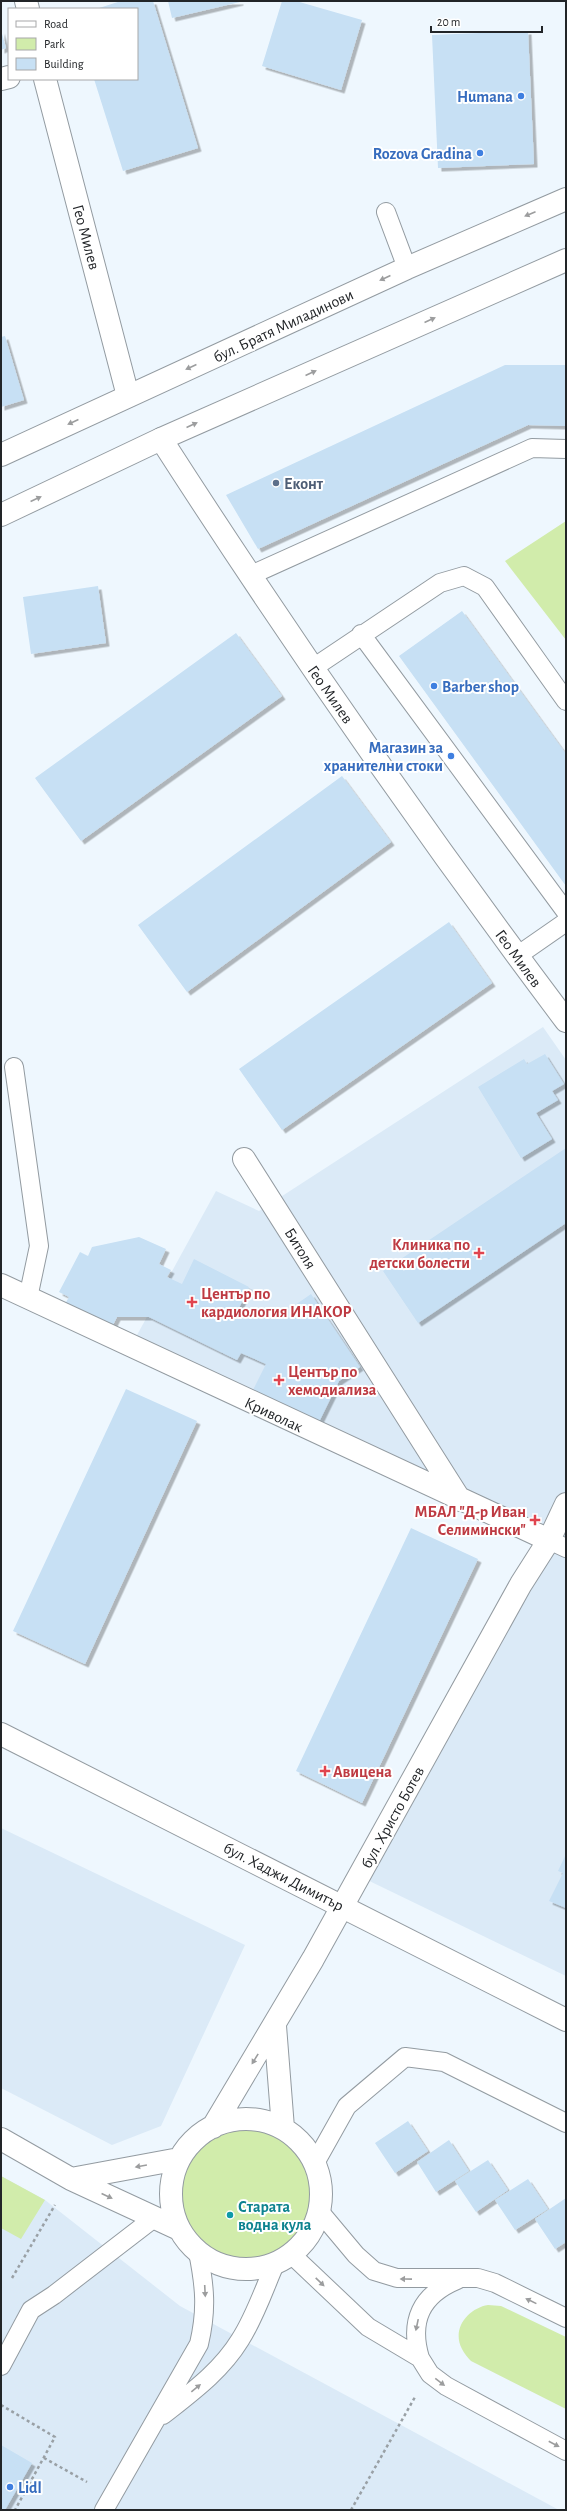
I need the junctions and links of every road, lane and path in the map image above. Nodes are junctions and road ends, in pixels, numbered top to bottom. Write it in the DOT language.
graph roads {
  1 [pos="45,80"];
  2 [pos="566,199"];
  3 [pos="386,212"];
  4 [pos="566,260"];
  5 [pos="407,268"];
  6 [pos="128,396"];
  7 [pos="161,439"];
  8 [pos="566,449"];
  9 [pos="1,455"];
  10 [pos="1,515"];
  11 [pos="249,576"];
  12 [pos="361,634"];
  13 [pos="313,668"];
  14 [pos="566,701"];
  15 [pos="566,912"];
  16 [pos="566,922"];
  17 [pos="517,956"];
  18 [pos="566,1022"];
  19 [pos="14,1067"];
  20 [pos="244,1159"];
  21 [pos="1,1285"];
  22 [pos="28,1298"];
  23 [pos="460,1500"];
  24 [pos="566,1504"];
  25 [pos="557,1544"];
  26 [pos="1,1734"];
  27 [pos="343,1905"];
  28 [pos="566,2020"];
  29 [pos="275,2026"];
  30 [pos="566,2123"];
  31 [pos="213,2127"];
  32 [pos="283,2128"];
  33 [pos="1,2139"];
  34 [pos="179,2160"];
  35 [pos="315,2163"];
  36 [pos="72,2179"];
  37 [pos="56,2203"];
  38 [pos="320,2212"];
  39 [pos="154,2218"];
  40 [pos="179,2229"];
  41 [pos="198,2252"];
  42 [pos="283,2259"];
  43 [pos="12,2278"];
  44 [pos="460,2279"];
  45 [pos="566,2318"];
  46 [pos="420,2358"];
  47 [pos="1,2366"];
  48 [pos="411,2402"];
  49 [pos="1,2405"];
  50 [pos="155,2422"];
  51 [pos="566,2451"];
  52 [pos="44,2458"];
  53 [pos="85,2480"];
  54 [pos="15,2510"];
  55 [pos="104,2510"];
  56 [pos="351,2510"];
  1 -- 6 [label="street, Гео Милев"];
  2 -- 5 [label="street, бул. Братя Миладинови, one-way"];
  3 -- 5 [label="lane"];
  7 -- 4 [label="street, one-way"];
  5 -- 6 [label="street, бул. Братя Миладинови, one-way"];
  6 -- 9 [label="street, бул. Братя Миладинови, one-way"];
  10 -- 7 [label="street, one-way"];
  7 -- 11 [label="street, Гео Милев"];
  8 -- 11 [label="lane"];
  11 -- 13 [label="street, Гео Милев"];
  12 -- 13 [label="lane"];
  12 -- 14 [label="lane"];
  12 -- 15 [label="lane"];
  13 -- 17 [label="street, Гео Милев"];
  16 -- 17 [label="lane"];
  17 -- 18 [label="street, Гео Милев"];
  19 -- 22 [label="lane"];
  20 -- 23 [label="street, Битоля"];
  21 -- 22 [label="street, Криволак"];
  22 -- 23 [label="street, Криволак"];
  23 -- 25 [label="street, Криволак"];
  24 -- 25 [label="street, бул. Христо Ботев"];
  25 -- 27 [label="street, бул. Христо Ботев"];
  26 -- 27 [label="street, бул. Хаджи Димитър"];
  27 -- 28 [label="street, бул. Хаджи Димитър"];
  27 -- 29 [label="street, бул. Христо Ботев"];
  29 -- 31 [label="street, бул. Христо Ботев, one-way"];
  29 -- 32 [label="street"];
  30 -- 35 [label="lane"];
  31 -- 32 [label="street"];
  31 -- 34 [label="street"];
  32 -- 35 [label="street"];
  33 -- 36 [label="street"];
  34 -- 36 [label="street, one-way"];
  34 -- 40 [label="street"];
  35 -- 38 [label="street"];
  36 -- 39 [label="street, one-way"];
  37 -- 43 [label="path"];
  38 -- 42 [label="street"];
  44 -- 38 [label="lane, one-way"];
  39 -- 40 [label="street"];
  39 -- 47 [label="lane"];
  40 -- 41 [label="street"];
  41 -- 42 [label="street"];
  41 -- 50 [label="lane, one-way"];
  42 -- 46 [label="lane, one-way"];
  50 -- 42 [label="lane, one-way"];
  45 -- 44 [label="lane, one-way"];
  44 -- 46 [label="lane, one-way"];
  46 -- 51 [label="lane, one-way"];
  48 -- 56 [label="path"];
  49 -- 52 [label="path"];
  50 -- 55 [label="lane"];
  52 -- 53 [label="path"];
  52 -- 54 [label="path"];
}
